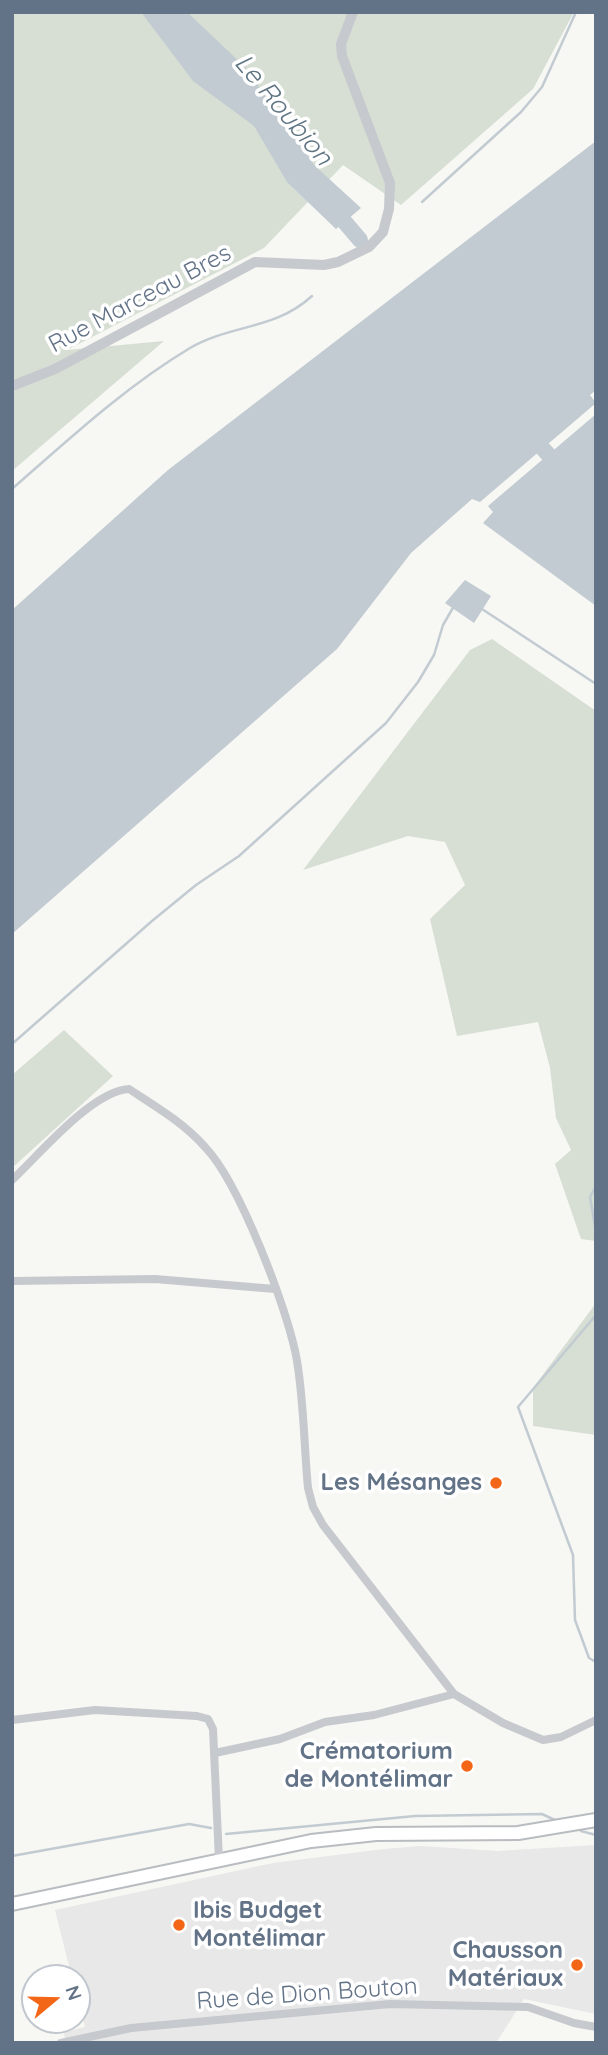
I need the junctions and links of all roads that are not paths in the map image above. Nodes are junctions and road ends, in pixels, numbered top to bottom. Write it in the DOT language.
graph roads {
  1 [pos="353,12"];
  2 [pos="12,386"];
  3 [pos="12,1180"];
  4 [pos="12,1281"];
  5 [pos="275,1289"];
  6 [pos="454,1694"];
  7 [pos="12,1720"];
  8 [pos="596,1720"];
  9 [pos="215,1753"];
  10 [pos="596,1820"];
  11 [pos="219,1860"];
  12 [pos="12,1904"];
  13 [pos="596,2027"];
  14 [pos="61,2043"];
  1 -- 2 [label="street, Rue Marceau Bres"];
  3 -- 5 [label="street"];
  4 -- 5 [label="street"];
  5 -- 6 [label="street"];
  6 -- 8 [label="street"];
  6 -- 9 [label="street"];
  7 -- 9 [label="street"];
  9 -- 11 [label="street"];
  10 -- 11 [label="main road"];
  11 -- 12 [label="main road"];
  13 -- 14 [label="street, Rue de Dion Bouton"];
}
